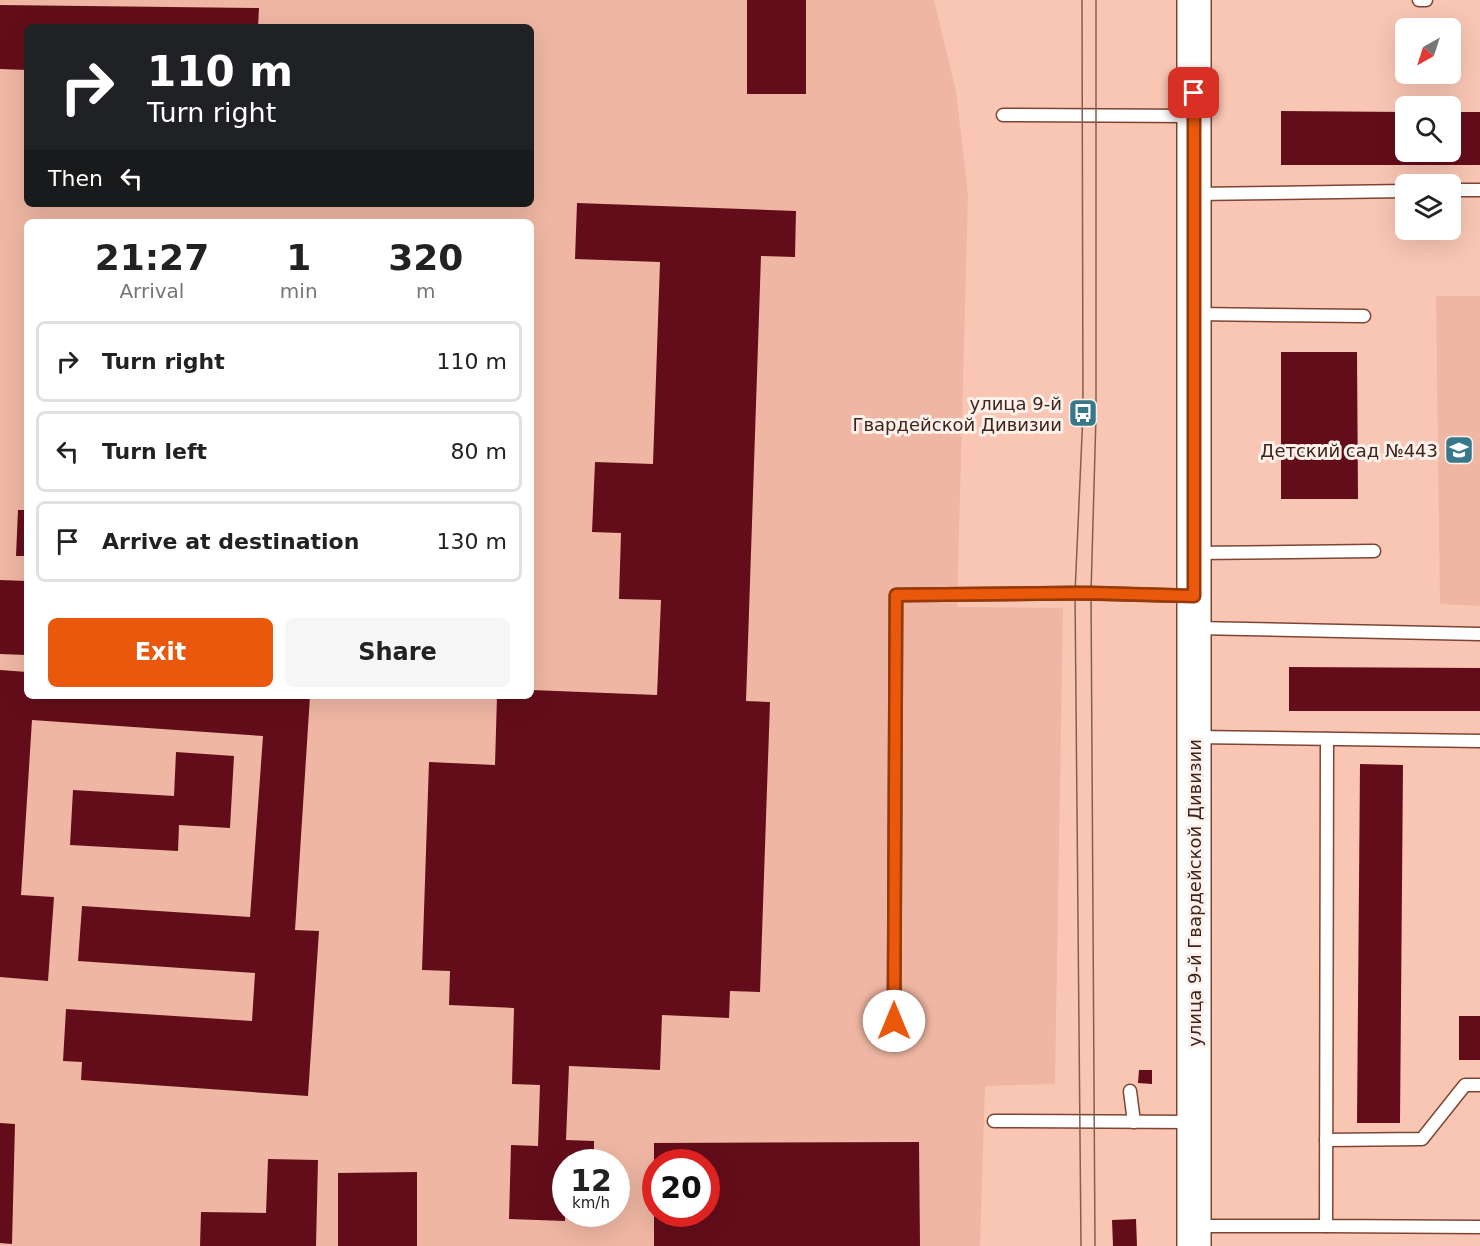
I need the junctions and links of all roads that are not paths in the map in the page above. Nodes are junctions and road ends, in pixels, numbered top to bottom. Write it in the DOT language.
graph roads {
  1 [pos="1194,0"];
  2 [pos="1419,0"];
  3 [pos="1426,0"];
  4 [pos="1003,115"];
  5 [pos="1194,116"];
  6 [pos="1461,190"];
  7 [pos="1480,190"];
  8 [pos="1395,191"];
  9 [pos="1194,194"];
  10 [pos="1194,314"];
  11 [pos="1365,316"];
  12 [pos="1374,551"];
  13 [pos="1194,553"];
  14 [pos="1194,596"];
  15 [pos="1194,628"];
  16 [pos="1480,634"];
  17 [pos="1194,737"];
  18 [pos="1327,739"];
  19 [pos="1480,741"];
  20 [pos="894,1045"];
  21 [pos="1480,1085"];
  22 [pos="1130,1092"];
  23 [pos="994,1121"];
  24 [pos="1134,1122"];
  25 [pos="1194,1122"];
  26 [pos="1326,1140"];
  27 [pos="1326,1226"];
  28 [pos="1480,1227"];
  29 [pos="1194,1236"];
  1 -- 5 [label="street, улица 9-й Гвардейской Дивизии"];
  2 -- 3 [label="lane"];
  4 -- 5 [label="lane"];
  5 -- 9 [label="street, улица 9-й Гвардейской Дивизии"];
  6 -- 7 [label="lane"];
  8 -- 9 [label="lane"];
  9 -- 10 [label="street, улица 9-й Гвардейской Дивизии"];
  10 -- 11 [label="lane"];
  10 -- 13 [label="street, улица 9-й Гвардейской Дивизии"];
  12 -- 13 [label="lane"];
  13 -- 14 [label="street, улица 9-й Гвардейской Дивизии"];
  14 -- 15 [label="street, улица 9-й Гвардейской Дивизии"];
  14 -- 20 [label="lane"];
  15 -- 16 [label="lane"];
  15 -- 17 [label="street, улица 9-й Гвардейской Дивизии"];
  17 -- 18 [label="lane"];
  17 -- 25 [label="street, улица 9-й Гвардейской Дивизии"];
  18 -- 19 [label="lane"];
  18 -- 26 [label="lane"];
  21 -- 26 [label="lane"];
  22 -- 24 [label="lane"];
  23 -- 24 [label="lane"];
  24 -- 25 [label="lane"];
  25 -- 29 [label="street, улица 9-й Гвардейской Дивизии"];
  26 -- 27 [label="lane"];
  27 -- 28 [label="lane"];
  27 -- 29 [label="lane"];
}
